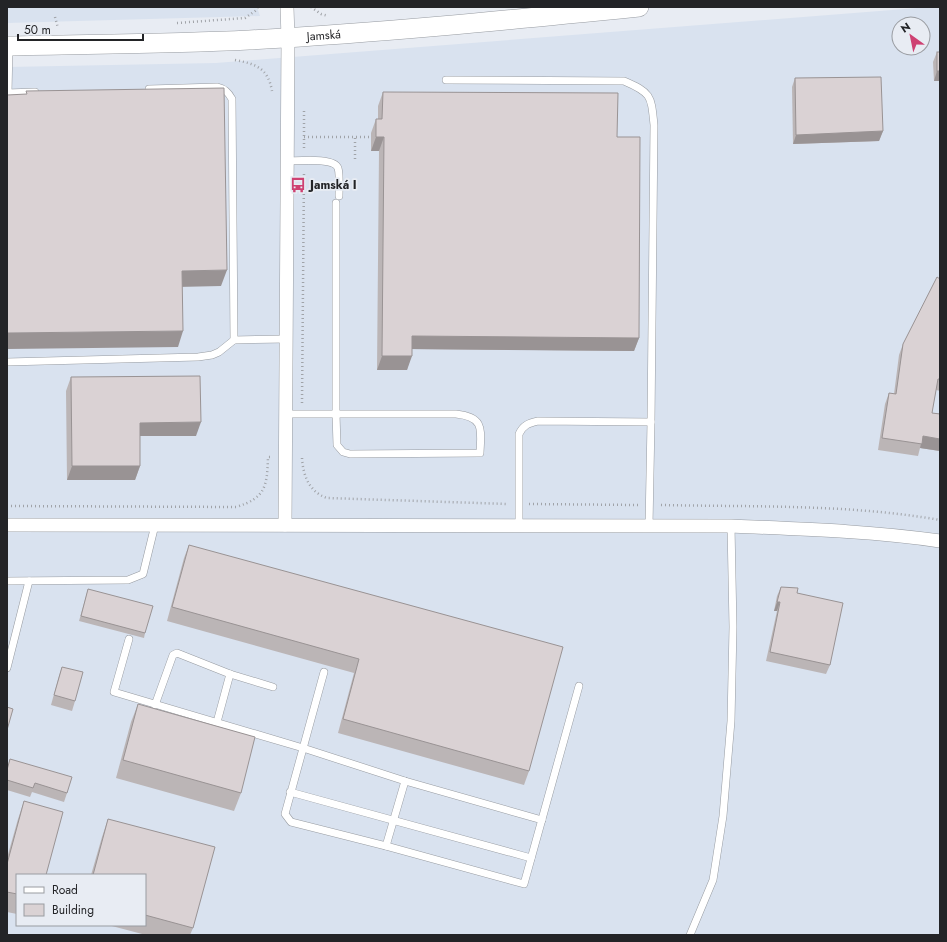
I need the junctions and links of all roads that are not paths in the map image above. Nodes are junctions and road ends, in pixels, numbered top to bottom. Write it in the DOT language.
graph roads {
  1 [pos="287,7"];
  2 [pos="639,7"];
  3 [pos="288,38"];
  4 [pos="8,46"];
  5 [pos="446,80"];
  6 [pos="139,90"];
  7 [pos="46,92"];
  8 [pos="8,93"];
  9 [pos="287,161"];
  10 [pos="339,196"];
  11 [pos="336,203"];
  12 [pos="286,339"];
  13 [pos="234,340"];
  14 [pos="7,362"];
  15 [pos="285,414"];
  16 [pos="336,414"];
  17 [pos="651,422"];
  18 [pos="7,525"];
  19 [pos="155,525"];
  20 [pos="284,525"];
  21 [pos="519,526"];
  22 [pos="648,526"];
  23 [pos="731,526"];
  24 [pos="940,541"];
  25 [pos="7,581"];
  26 [pos="29,581"];
  27 [pos="129,639"];
  28 [pos="7,668"];
  29 [pos="324,672"];
  30 [pos="230,674"];
  31 [pos="579,686"];
  32 [pos="273,687"];
  33 [pos="155,704"];
  34 [pos="217,722"];
  35 [pos="303,748"];
  36 [pos="404,782"];
  37 [pos="290,792"];
  38 [pos="394,820"];
  39 [pos="542,820"];
  40 [pos="386,846"];
  41 [pos="531,858"];
  42 [pos="690,935"];
  1 -- 3 [label="street"];
  2 -- 3 [label="street, Jamská"];
  3 -- 4 [label="street, Jamská"];
  3 -- 9 [label="street"];
  4 -- 8 [label="lane"];
  5 -- 17 [label="lane"];
  6 -- 13 [label="lane"];
  7 -- 8 [label="lane"];
  9 -- 10 [label="lane"];
  9 -- 12 [label="street"];
  11 -- 16 [label="lane"];
  12 -- 13 [label="lane"];
  12 -- 15 [label="street"];
  13 -- 14 [label="lane"];
  15 -- 16 [label="lane"];
  15 -- 20 [label="street"];
  16 -- 16 [label="lane"];
  17 -- 21 [label="lane"];
  17 -- 22 [label="lane"];
  18 -- 19 [label="street"];
  19 -- 20 [label="street"];
  19 -- 26 [label="lane"];
  20 -- 21 [label="street"];
  21 -- 22 [label="street"];
  22 -- 23 [label="street"];
  23 -- 24 [label="street"];
  23 -- 42 [label="lane"];
  25 -- 26 [label="lane"];
  26 -- 28 [label="lane"];
  27 -- 33 [label="lane"];
  29 -- 35 [label="lane"];
  30 -- 32 [label="lane"];
  30 -- 33 [label="lane"];
  30 -- 34 [label="lane"];
  31 -- 39 [label="lane"];
  33 -- 34 [label="lane"];
  34 -- 35 [label="lane"];
  35 -- 36 [label="lane"];
  35 -- 37 [label="lane"];
  36 -- 38 [label="lane"];
  36 -- 39 [label="lane"];
  37 -- 38 [label="lane"];
  37 -- 40 [label="lane"];
  38 -- 40 [label="lane"];
  38 -- 41 [label="lane"];
  39 -- 41 [label="lane"];
  40 -- 41 [label="lane"];
}
